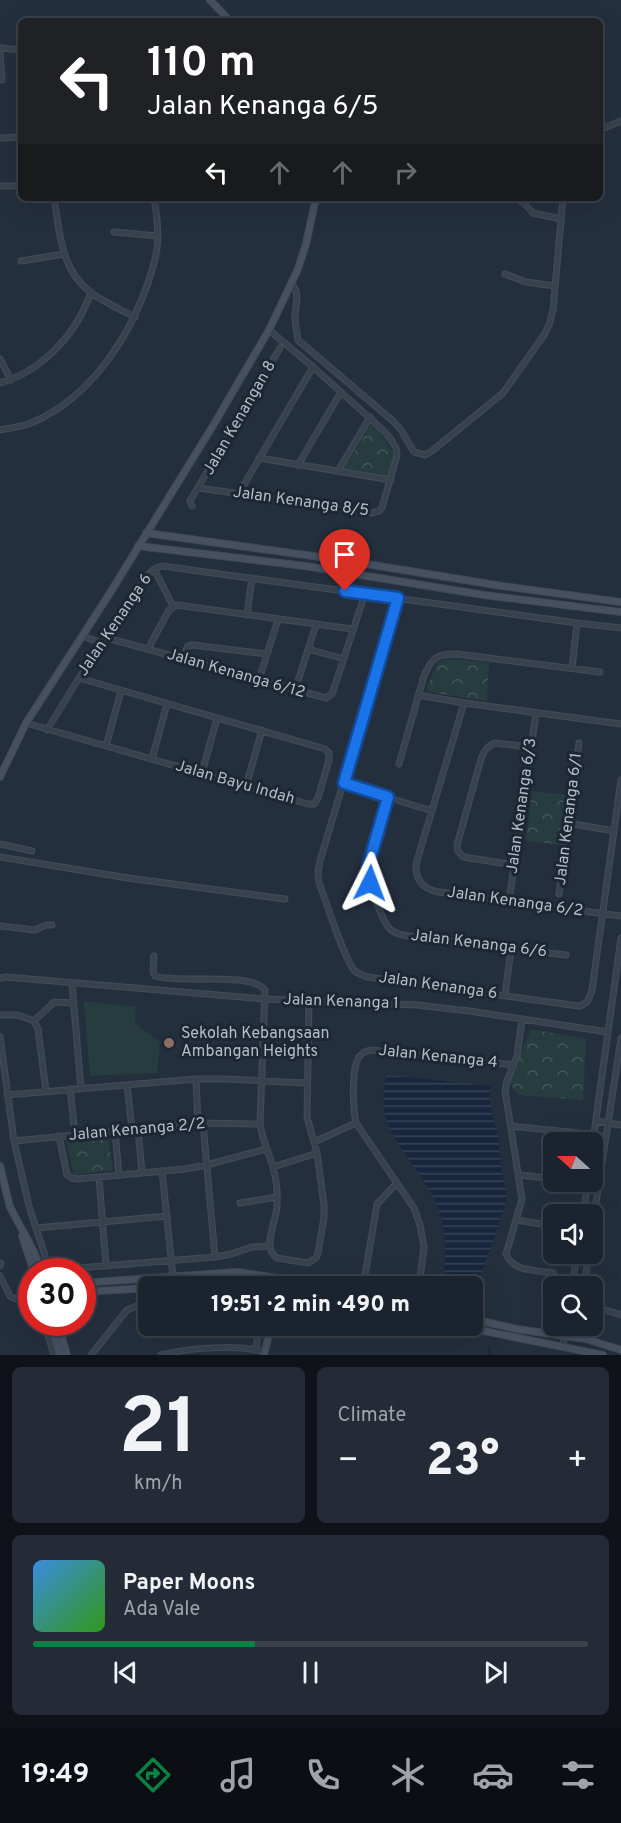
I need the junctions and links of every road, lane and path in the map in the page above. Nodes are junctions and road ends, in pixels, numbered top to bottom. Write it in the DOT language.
graph roads {
  1 [pos="210,0"];
  2 [pos="227,18"];
  3 [pos="18,50"];
  4 [pos="0,51"];
  5 [pos="2,80"];
  6 [pos="621,121"];
  7 [pos="603,129"];
  8 [pos="18,136"];
  9 [pos="0,138"];
  10 [pos="0,186"];
  11 [pos="18,186"];
  12 [pos="55,201"];
  13 [pos="155,201"];
  14 [pos="315,201"];
  15 [pos="520,201"];
  16 [pos="527,201"];
  17 [pos="563,201"];
  18 [pos="525,204"];
  19 [pos="561,219"];
  20 [pos="114,232"];
  21 [pos="158,236"];
  22 [pos="64,254"];
  23 [pos="21,261"];
  24 [pos="505,274"];
  25 [pos="292,283"];
  26 [pos="555,286"];
  27 [pos="91,292"];
  28 [pos="135,317"];
  29 [pos="269,330"];
  30 [pos="280,348"];
  31 [pos="0,358"];
  32 [pos="313,367"];
  33 [pos="10,380"];
  34 [pos="0,383"];
  35 [pos="341,392"];
  36 [pos="370,417"];
  37 [pos="0,430"];
  38 [pos="259,458"];
  39 [pos="297,465"];
  40 [pos="338,471"];
  41 [pos="391,480"];
  42 [pos="199,488"];
  43 [pos="239,493"];
  44 [pos="192,506"];
  45 [pos="146,533"];
  46 [pos="138,546"];
  47 [pos="154,569"];
  48 [pos="252,578"];
  49 [pos="364,594"];
  50 [pos="398,598"];
  51 [pos="621,602"];
  52 [pos="173,606"];
  53 [pos="621,612"];
  54 [pos="248,615"];
  55 [pos="278,620"];
  56 [pos="578,623"];
  57 [pos="316,625"];
  58 [pos="621,627"];
  59 [pos="352,629"];
  60 [pos="83,636"];
  61 [pos="107,638"];
  62 [pos="103,644"];
  63 [pos="308,649"];
  64 [pos="148,650"];
  65 [pos="267,654"];
  66 [pos="344,658"];
  67 [pos="181,659"];
  68 [pos="572,668"];
  69 [pos="600,672"];
  70 [pos="79,678"];
  71 [pos="259,680"];
  72 [pos="295,690"];
  73 [pos="122,691"];
  74 [pos="418,695"];
  75 [pos="464,703"];
  76 [pos="167,704"];
  77 [pos="536,712"];
  78 [pos="218,718"];
  79 [pos="26,723"];
  80 [pos="621,724"];
  81 [pos="48,730"];
  82 [pos="262,730"];
  83 [pos="579,743"];
  84 [pos="106,747"];
  85 [pos="530,747"];
  86 [pos="152,759"];
  87 [pos="399,764"];
  88 [pos="202,774"];
  89 [pos="0,777"];
  90 [pos="621,780"];
  91 [pos="344,783"];
  92 [pos="246,786"];
  93 [pos="388,797"];
  94 [pos="432,811"];
  95 [pos="568,823"];
  96 [pos="614,831"];
  97 [pos="0,844"];
  98 [pos="32,851"];
  99 [pos="0,857"];
  100 [pos="514,865"];
  101 [pos="559,894"];
  102 [pos="285,899"];
  103 [pos="509,900"];
  104 [pos="603,914"];
  105 [pos="621,916"];
  106 [pos="52,925"];
  107 [pos="0,926"];
  108 [pos="621,938"];
  109 [pos="511,949"];
  110 [pos="566,955"];
  111 [pos="154,956"];
  112 [pos="0,978"];
  113 [pos="72,984"];
  114 [pos="505,995"];
  115 [pos="264,999"];
  116 [pos="309,1001"];
  117 [pos="72,1003"];
  118 [pos="0,1015"];
  119 [pos="522,1020"];
  120 [pos="34,1021"];
  121 [pos="608,1032"];
  122 [pos="0,1036"];
  123 [pos="621,1038"];
  124 [pos="514,1065"];
  125 [pos="196,1079"];
  126 [pos="261,1080"];
  127 [pos="307,1083"];
  128 [pos="127,1085"];
  129 [pos="81,1088"];
  130 [pos="70,1089"];
  131 [pos="46,1091"];
  132 [pos="7,1095"];
  133 [pos="597,1121"];
  134 [pos="201,1123"];
  135 [pos="356,1123"];
  136 [pos="609,1123"];
  137 [pos="260,1124"];
  138 [pos="621,1125"];
  139 [pos="511,1126"];
  140 [pos="138,1128"];
  141 [pos="132,1129"];
  142 [pos="115,1131"];
  143 [pos="568,1132"];
  144 [pos="595,1132"];
  145 [pos="75,1135"];
  146 [pos="59,1136"];
  147 [pos="14,1141"];
  148 [pos="314,1142"];
  149 [pos="266,1149"];
  150 [pos="317,1153"];
  151 [pos="207,1165"];
  152 [pos="0,1166"];
  153 [pos="273,1167"];
  154 [pos="162,1171"];
  155 [pos="142,1173"];
  156 [pos="119,1175"];
  157 [pos="520,1175"];
  158 [pos="99,1178"];
  159 [pos="543,1178"];
  160 [pos="396,1184"];
  161 [pos="277,1197"];
  162 [pos="240,1203"];
  163 [pos="596,1204"];
  164 [pos="167,1216"];
  165 [pos="516,1220"];
  166 [pos="103,1222"];
  167 [pos="543,1224"];
  168 [pos="19,1227"];
  169 [pos="36,1228"];
  170 [pos="270,1246"];
  171 [pos="215,1257"];
  172 [pos="29,1258"];
  173 [pos="36,1258"];
  174 [pos="172,1260"];
  175 [pos="106,1266"];
  176 [pos="553,1273"];
  177 [pos="365,1275"];
  178 [pos="0,1276"];
  179 [pos="173,1276"];
  180 [pos="270,1276"];
  181 [pos="420,1276"];
  182 [pos="138,1279"];
  183 [pos="96,1282"];
  184 [pos="138,1289"];
  185 [pos="96,1291"];
  186 [pos="18,1300"];
  187 [pos="138,1307"];
  188 [pos="603,1309"];
  189 [pos="621,1315"];
  190 [pos="483,1321"];
  191 [pos="483,1331"];
  192 [pos="543,1333"];
  193 [pos="48,1336"];
  194 [pos="55,1336"];
  195 [pos="62,1336"];
  196 [pos="258,1336"];
  197 [pos="268,1336"];
  198 [pos="565,1336"];
  199 [pos="563,1346"];
  200 [pos="256,1349"];
  201 [pos="621,1350"];
  202 [pos="264,1354"];
  203 [pos="54,1355"];
  204 [pos="60,1355"];
  205 [pos="67,1355"];
  206 [pos="91,1355"];
  207 [pos="161,1355"];
  208 [pos="603,1355"];
  1 -- 2 [label="street"];
  3 -- 4 [label="street"];
  4 -- 5 [label="street"];
  6 -- 7 [label="street"];
  8 -- 9 [label="street"];
  10 -- 11 [label="street"];
  12 -- 22 [label="street"];
  13 -- 21 [label="street"];
  14 -- 25 [label="street"];
  15 -- 18 [label="street"];
  16 -- 18 [label="street"];
  17 -- 19 [label="street"];
  18 -- 19 [label="street"];
  19 -- 26 [label="street"];
  20 -- 21 [label="street"];
  21 -- 28 [label="street"];
  22 -- 23 [label="street"];
  22 -- 27 [label="street"];
  24 -- 26 [label="street"];
  25 -- 26 [label="street"];
  25 -- 29 [label="street"];
  27 -- 28 [label="street"];
  27 -- 33 [label="street"];
  28 -- 37 [label="street"];
  29 -- 32 [label="street, Jalan Kenanga 8/5"];
  29 -- 45 [label="street"];
  30 -- 42 [label="street, Jalan Kenangan 8"];
  31 -- 33 [label="street"];
  32 -- 35 [label="street, Jalan Kenanga 8/5"];
  32 -- 38 [label="street"];
  33 -- 34 [label="street"];
  35 -- 36 [label="street, Jalan Kenanga 8/5"];
  35 -- 39 [label="street"];
  36 -- 40 [label="street"];
  36 -- 41 [label="street, Jalan Kenanga 8/5"];
  38 -- 39 [label="street"];
  38 -- 43 [label="street"];
  39 -- 40 [label="street"];
  40 -- 41 [label="street"];
  41 -- 43 [label="street, Jalan Kenanga 8/5"];
  42 -- 43 [label="street, Jalan Kenanga 8/5"];
  42 -- 44 [label="street, Jalan Kenangan 8"];
  45 -- 46 [label="street"];
  45 -- 51 [label="street"];
  46 -- 53 [label="street"];
  46 -- 60 [label="street"];
  47 -- 48 [label="street, Jalan Kenanga 6"];
  47 -- 52 [label="street"];
  47 -- 61 [label="street, Jalan Kenanga 6"];
  48 -- 49 [label="street, Jalan Kenanga 6"];
  48 -- 54 [label="street"];
  49 -- 50 [label="street, Jalan Kenanga 6"];
  49 -- 59 [label="street, Jalan Kenanga 6/12"];
  50 -- 56 [label="street"];
  50 -- 91 [label="street, Jalan Kenanga 6"];
  52 -- 54 [label="street"];
  52 -- 64 [label="street"];
  54 -- 55 [label="street"];
  55 -- 57 [label="street"];
  55 -- 65 [label="street"];
  56 -- 58 [label="street"];
  56 -- 68 [label="street"];
  57 -- 59 [label="street"];
  57 -- 63 [label="street"];
  59 -- 66 [label="street, Jalan Kenanga 6/12"];
  60 -- 62 [label="street"];
  60 -- 79 [label="street"];
  61 -- 62 [label="street, Jalan Kenanga 6"];
  61 -- 64 [label="street, Jalan Kenanga 6/12"];
  62 -- 70 [label="street, Jalan Kenanga 6"];
  63 -- 66 [label="street"];
  63 -- 72 [label="street"];
  64 -- 67 [label="street, Jalan Kenanga 6/12"];
  65 -- 67 [label="street"];
  65 -- 71 [label="street"];
  66 -- 72 [label="street, Jalan Kenanga 6/12"];
  67 -- 71 [label="street, Jalan Kenanga 6/12"];
  68 -- 69 [label="street"];
  68 -- 74 [label="street"];
  70 -- 73 [label="street, Jalan Bayu Indah"];
  70 -- 81 [label="street, Jalan Kenanga 6"];
  71 -- 72 [label="street, Jalan Kenanga 6/12"];
  73 -- 76 [label="street, Jalan Bayu Indah"];
  73 -- 84 [label="street"];
  74 -- 75 [label="street"];
  74 -- 87 [label="street"];
  75 -- 77 [label="street"];
  75 -- 94 [label="street, Jalan Kenanga 6/2"];
  76 -- 78 [label="street, Jalan Bayu Indah"];
  76 -- 86 [label="street"];
  77 -- 80 [label="street"];
  77 -- 85 [label="street, Jalan Kenanga 6/3"];
  78 -- 82 [label="street, Jalan Bayu Indah"];
  78 -- 88 [label="street"];
  79 -- 81 [label="street, Jalan Bayu Indah"];
  79 -- 89 [label="street"];
  81 -- 84 [label="street, Jalan Bayu Indah"];
  82 -- 92 [label="street"];
  82 -- 92 [label="street, Jalan Bayu Indah"];
  83 -- 95 [label="street, Jalan Kenanga 6/1"];
  84 -- 86 [label="street, Jalan Bayu Indah"];
  85 -- 100 [label="street, Jalan Kenanga 6/3"];
  85 -- 100 [label="street"];
  86 -- 88 [label="street, Jalan Bayu Indah"];
  88 -- 92 [label="street, Jalan Bayu Indah"];
  90 -- 96 [label="street, Jalan Kenanga 6"];
  91 -- 93 [label="street"];
  91 -- 114 [label="street, Jalan Kenanga 6"];
  93 -- 94 [label="street"];
  93 -- 109 [label="street, Jalan Kenanga 6/6"];
  94 -- 103 [label="street, Jalan Kenanga 6/2"];
  95 -- 96 [label="street"];
  95 -- 101 [label="street, Jalan Kenanga 6/1"];
  96 -- 104 [label="street, Jalan Kenanga 6"];
  97 -- 98 [label="street"];
  99 -- 102 [label="street"];
  100 -- 103 [label="street, Jalan Kenanga 6/3"];
  103 -- 104 [label="street, Jalan Kenanga 6/2"];
  104 -- 105 [label="street, Jalan Kenanga 6/2"];
  104 -- 114 [label="street, Jalan Kenanga 6"];
  106 -- 107 [label="street"];
  108 -- 121 [label="street"];
  109 -- 110 [label="street, Jalan Kenanga 6/6"];
  109 -- 114 [label="street"];
  111 -- 115 [label="street"];
  112 -- 113 [label="street, Jalan Kenanga 1"];
  113 -- 115 [label="street, Jalan Kenanga 1"];
  113 -- 117 [label="street"];
  115 -- 116 [label="street, Jalan Kenanga 1"];
  115 -- 126 [label="street"];
  116 -- 119 [label="street, Jalan Kenanga 1"];
  116 -- 127 [label="street"];
  117 -- 120 [label="street"];
  117 -- 129 [label="street"];
  118 -- 120 [label="street"];
  119 -- 121 [label="street, Jalan Kenanga 1"];
  119 -- 124 [label="street, Jalan Kenanga 4"];
  120 -- 131 [label="street"];
  121 -- 133 [label="street"];
  122 -- 132 [label="street"];
  123 -- 136 [label="street"];
  124 -- 135 [label="street, Jalan Kenanga 4"];
  124 -- 139 [label="street, Jalan Kenanga 4"];
  125 -- 126 [label="street"];
  125 -- 128 [label="street"];
  125 -- 134 [label="street"];
  126 -- 127 [label="street"];
  126 -- 137 [label="street"];
  127 -- 148 [label="street"];
  128 -- 129 [label="street"];
  128 -- 141 [label="street"];
  129 -- 130 [label="street"];
  130 -- 131 [label="street"];
  130 -- 145 [label="street"];
  131 -- 132 [label="street"];
  132 -- 147 [label="street"];
  133 -- 136 [label="street"];
  133 -- 144 [label="street"];
  134 -- 137 [label="street, Jalan Kenanga 2/2"];
  134 -- 140 [label="street, Jalan Kenanga 2/2"];
  134 -- 151 [label="street"];
  135 -- 148 [label="street"];
  135 -- 160 [label="street"];
  136 -- 138 [label="street"];
  136 -- 163 [label="street"];
  137 -- 149 [label="street"];
  139 -- 143 [label="street"];
  139 -- 157 [label="street, Jalan Kenanga 4"];
  140 -- 141 [label="street, Jalan Kenanga 2/2"];
  140 -- 155 [label="street"];
  141 -- 142 [label="street, Jalan Kenanga 2/2"];
  142 -- 145 [label="street, Jalan Kenanga 2/2"];
  142 -- 156 [label="street"];
  145 -- 146 [label="street, Jalan Kenanga 2/2"];
  146 -- 147 [label="street, Jalan Kenanga 2/2"];
  146 -- 158 [label="street"];
  147 -- 169 [label="street"];
  148 -- 150 [label="street"];
  149 -- 151 [label="street"];
  149 -- 153 [label="street"];
  150 -- 153 [label="street"];
  150 -- 170 [label="street"];
  151 -- 154 [label="street"];
  151 -- 171 [label="street"];
  152 -- 168 [label="street"];
  153 -- 161 [label="street"];
  154 -- 155 [label="street"];
  154 -- 164 [label="street"];
  155 -- 156 [label="street"];
  156 -- 158 [label="street"];
  157 -- 159 [label="street"];
  157 -- 165 [label="street, Jalan Kenanga 4"];
  158 -- 166 [label="street"];
  160 -- 177 [label="street"];
  160 -- 181 [label="street"];
  161 -- 162 [label="street"];
  161 -- 170 [label="street"];
  164 -- 166 [label="street"];
  164 -- 174 [label="street"];
  165 -- 167 [label="street"];
  165 -- 176 [label="street, Jalan Kenanga 4"];
  166 -- 169 [label="street"];
  166 -- 175 [label="street"];
  168 -- 172 [label="street"];
  168 -- 173 [label="street"];
  169 -- 175 [label="street"];
  170 -- 171 [label="street"];
  171 -- 174 [label="street"];
  174 -- 175 [label="street"];
  174 -- 179 [label="street"];
  178 -- 186 [label="street"];
  179 -- 180 [label="street"];
  182 -- 183 [label="street"];
  184 -- 185 [label="street"];
  187 -- 206 [label="street"];
  188 -- 189 [label="street"];
  190 -- 192 [label="street"];
  191 -- 199 [label="street"];
  193 -- 203 [label="street"];
  194 -- 204 [label="street"];
  195 -- 205 [label="street"];
  196 -- 200 [label="street"];
  197 -- 202 [label="street"];
  198 -- 199 [label="street"];
  198 -- 201 [label="street"];
  199 -- 208 [label="street"];
  200 -- 202 [label="street"];
  200 -- 207 [label="street"];
}
